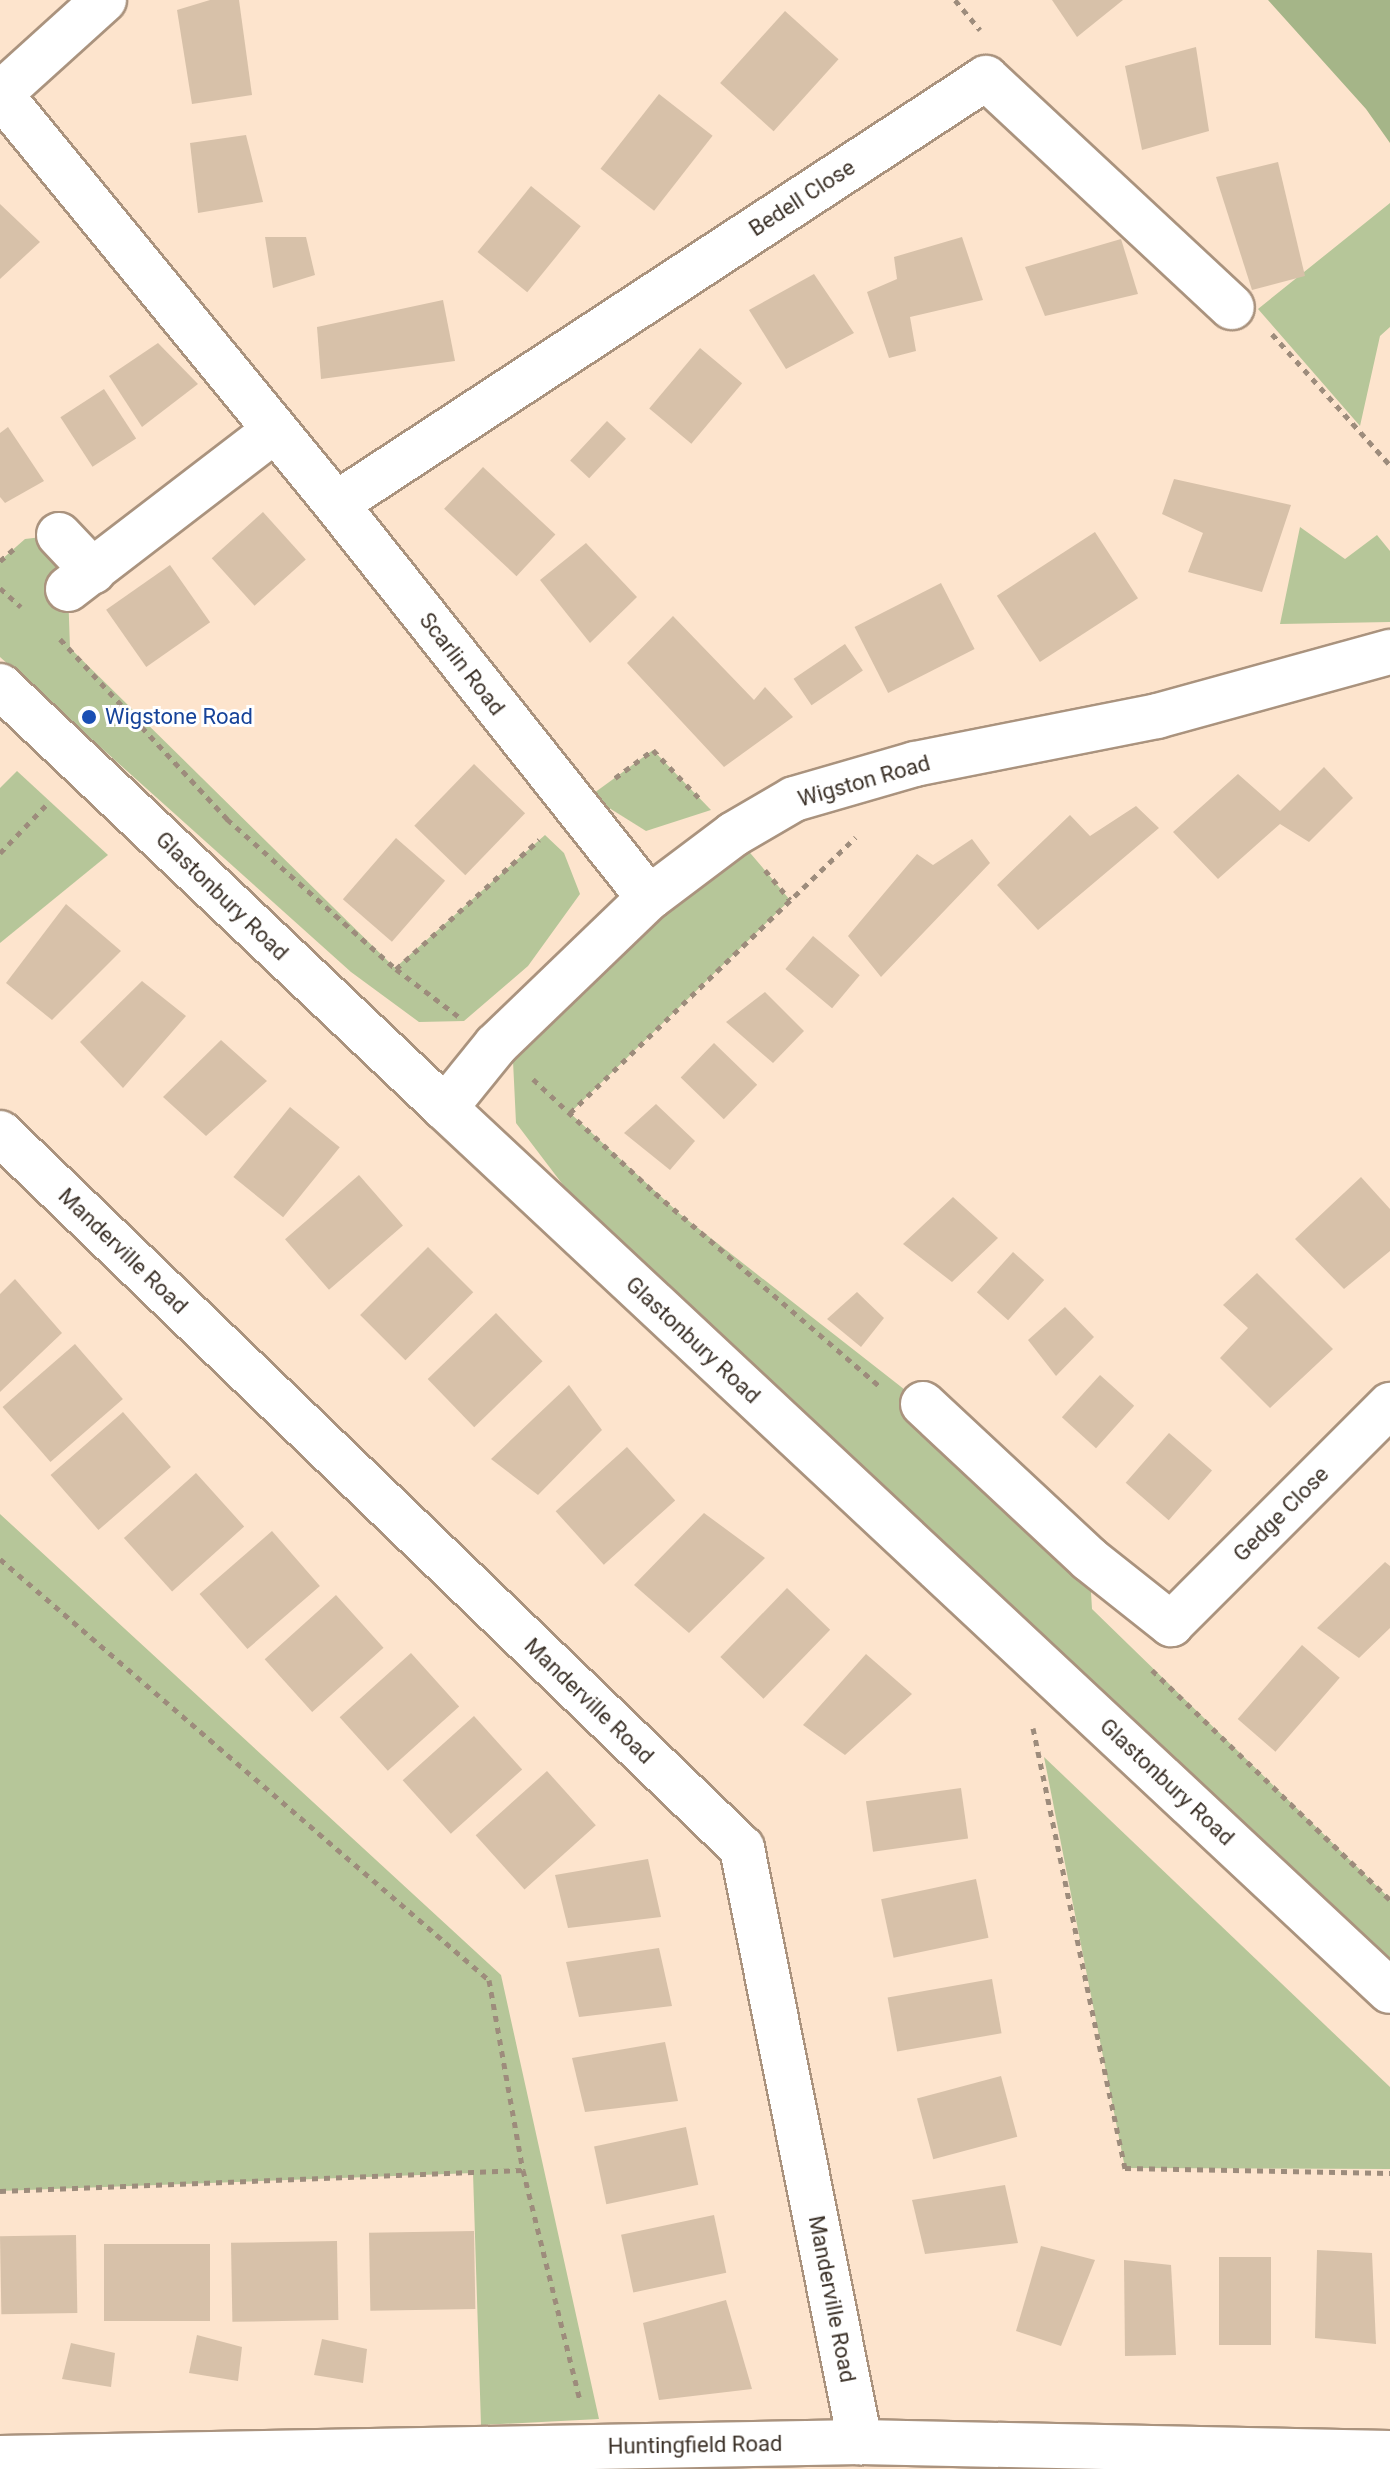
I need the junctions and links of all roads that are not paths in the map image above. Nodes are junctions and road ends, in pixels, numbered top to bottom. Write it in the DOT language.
graph roads {
  1 [pos="104,0"];
  2 [pos="0,94"];
  3 [pos="1232,307"];
  4 [pos="275,430"];
  5 [pos="336,504"];
  6 [pos="59,535"];
  7 [pos="1390,652"];
  8 [pos="0,686"];
  9 [pos="649,898"];
  10 [pos="445,1108"];
  11 [pos="0,1133"];
  12 [pos="923,1404"];
  13 [pos="1390,1405"];
  14 [pos="1390,1991"];
  15 [pos="860,2442"];
  16 [pos="1390,2453"];
  17 [pos="0,2458"];
  1 -- 2 [label="street"];
  2 -- 4 [label="street, Scarlin Road"];
  3 -- 5 [label="street, Bedell Close"];
  4 -- 5 [label="street, Scarlin Road"];
  4 -- 6 [label="street"];
  5 -- 9 [label="street, Scarlin Road"];
  7 -- 9 [label="street, Wigston Road"];
  8 -- 10 [label="street, Glastonbury Road"];
  9 -- 10 [label="street, Wigston Road"];
  10 -- 14 [label="street, Glastonbury Road"];
  11 -- 15 [label="street, Manderville Road"];
  12 -- 13 [label="street, Gedge Close"];
  15 -- 16 [label="street, Huntingfield Road"];
  15 -- 17 [label="street, Huntingfield Road"];
}
